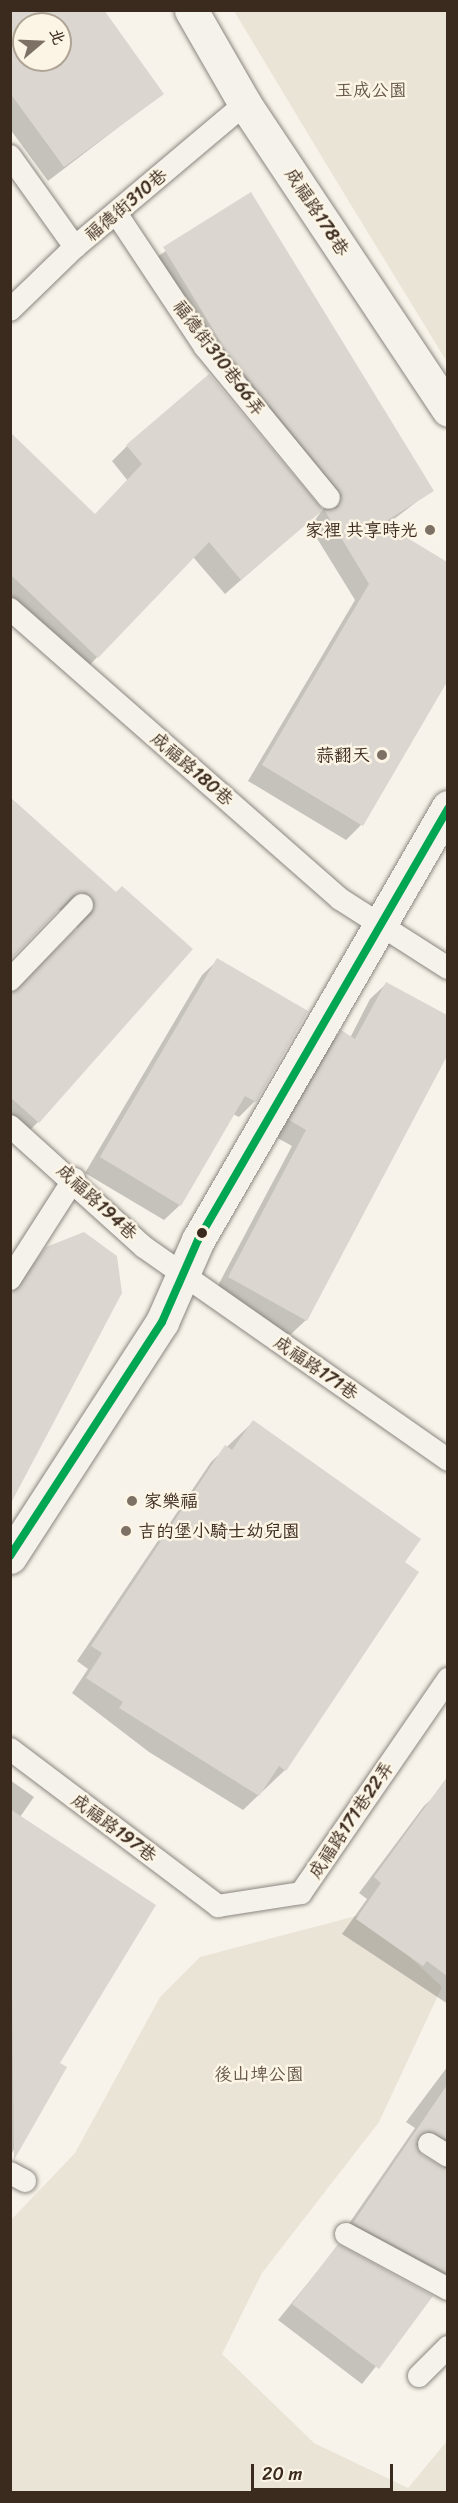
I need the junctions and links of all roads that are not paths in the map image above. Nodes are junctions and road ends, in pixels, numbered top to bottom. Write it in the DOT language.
graph roads {
  1 [pos="191,10"];
  2 [pos="245,104"];
  3 [pos="10,156"];
  4 [pos="116,213"];
  5 [pos="75,247"];
  6 [pos="10,310"];
  7 [pos="447,410"];
  8 [pos="330,498"];
  9 [pos="10,609"];
  10 [pos="447,807"];
  11 [pos="82,904"];
  12 [pos="380,920"];
  13 [pos="447,968"];
  14 [pos="10,980"];
  15 [pos="10,1126"];
  16 [pos="74,1179"];
  17 [pos="184,1276"];
  18 [pos="10,1279"];
  19 [pos="447,1460"];
  20 [pos="10,1557"];
  21 [pos="447,1679"];
  22 [pos="10,1749"];
  23 [pos="218,1906"];
  24 [pos="346,2234"];
  25 [pos="447,2289"];
  26 [pos="447,2347"];
  27 [pos="419,2376"];
  1 -- 2 [label="street, 成福路178巷"];
  2 -- 4 [label="lane, 福德街310巷"];
  2 -- 7 [label="street, 成福路178巷"];
  3 -- 5 [label="lane"];
  4 -- 5 [label="lane, 福德街310巷"];
  4 -- 8 [label="lane, 福德街310巷66弄"];
  5 -- 6 [label="lane, 福德街310巷"];
  9 -- 12 [label="lane, 成福路180巷"];
  10 -- 12 [label="street"];
  11 -- 14 [label="lane"];
  12 -- 13 [label="lane, 成福路180巷"];
  12 -- 17 [label="street"];
  15 -- 16 [label="lane, 成福路194巷"];
  16 -- 17 [label="lane, 成福路194巷"];
  16 -- 18 [label="lane"];
  17 -- 19 [label="lane, 成福路171巷"];
  17 -- 20 [label="street"];
  21 -- 23 [label="lane, 成福路171巷22弄"];
  22 -- 23 [label="lane, 成福路197巷"];
  24 -- 25 [label="lane"];
  26 -- 27 [label="lane"];
}
